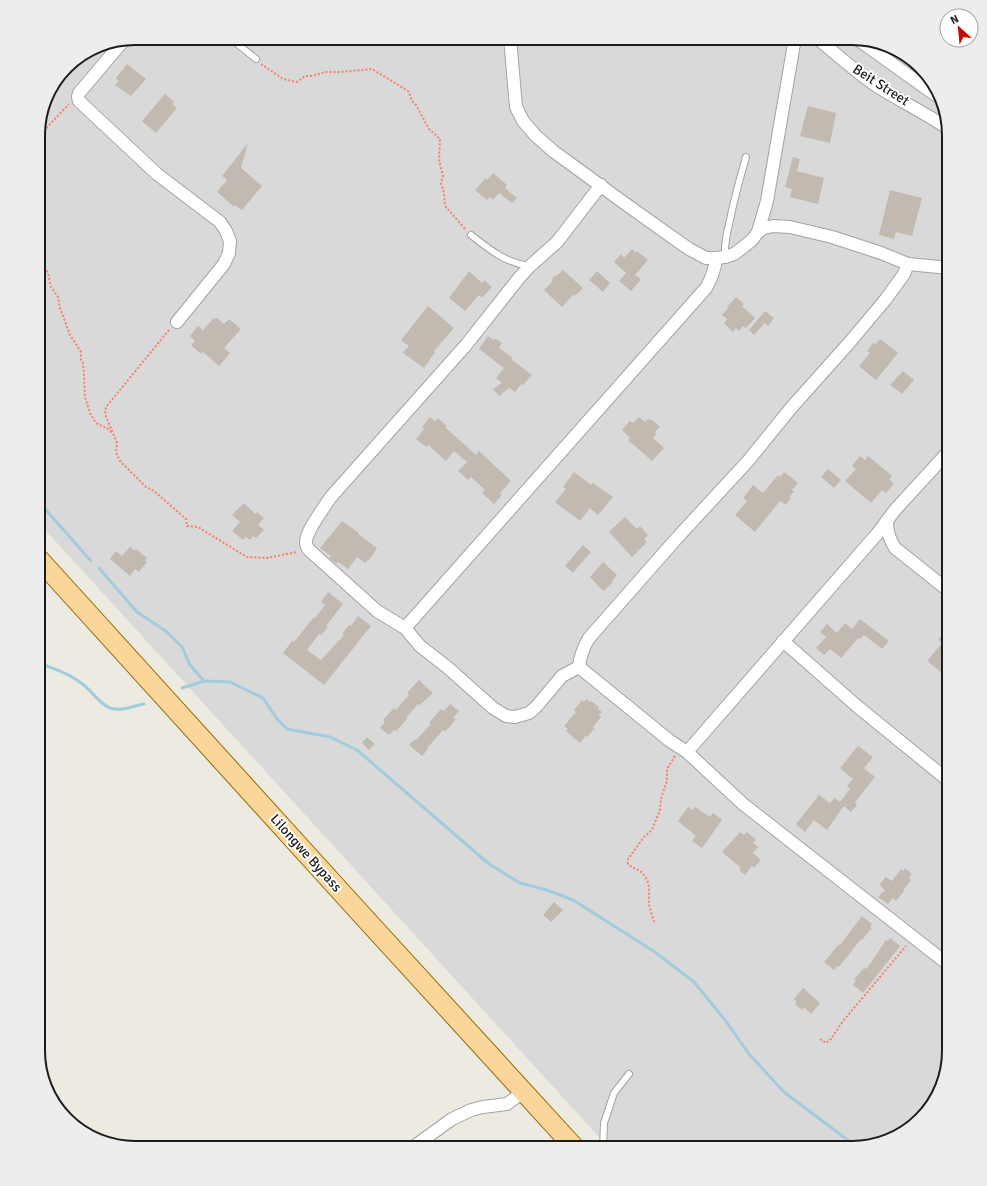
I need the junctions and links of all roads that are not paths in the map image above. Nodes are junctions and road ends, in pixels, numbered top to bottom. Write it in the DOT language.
graph roads {
  1 [pos="239,45"];
  2 [pos="511,45"];
  3 [pos="794,45"];
  4 [pos="825,45"];
  5 [pos="118,47"];
  6 [pos="868,47"];
  7 [pos="256,59"];
  8 [pos="931,92"];
  9 [pos="941,124"];
  10 [pos="746,157"];
  11 [pos="601,185"];
  12 [pos="758,232"];
  13 [pos="472,235"];
  14 [pos="720,258"];
  15 [pos="908,264"];
  16 [pos="530,266"];
  17 [pos="942,267"];
  18 [pos="176,322"];
  19 [pos="942,459"];
  20 [pos="887,522"];
  21 [pos="45,566"];
  22 [pos="942,585"];
  23 [pos="405,628"];
  24 [pos="783,641"];
  25 [pos="579,667"];
  26 [pos="687,752"];
  27 [pos="942,775"];
  28 [pos="942,960"];
  29 [pos="629,1074"];
  30 [pos="524,1091"];
  31 [pos="422,1141"];
  32 [pos="569,1141"];
  33 [pos="603,1141"];
  1 -- 7 [label="lane"];
  2 -- 11 [label="street"];
  3 -- 12 [label="street"];
  4 -- 9 [label="street, Beit Street"];
  5 -- 18 [label="street"];
  6 -- 8 [label="street"];
  10 -- 14 [label="lane"];
  11 -- 14 [label="street"];
  11 -- 16 [label="street"];
  12 -- 14 [label="street"];
  12 -- 15 [label="street"];
  13 -- 16 [label="lane"];
  14 -- 23 [label="street"];
  15 -- 17 [label="street"];
  15 -- 25 [label="street"];
  16 -- 23 [label="street"];
  19 -- 20 [label="street"];
  20 -- 22 [label="street"];
  20 -- 24 [label="street"];
  21 -- 30 [label="main road, Lilongwe Bypass"];
  23 -- 25 [label="street"];
  24 -- 26 [label="street"];
  24 -- 27 [label="street"];
  25 -- 26 [label="street"];
  26 -- 28 [label="street"];
  29 -- 33 [label="lane"];
  30 -- 31 [label="street"];
  30 -- 32 [label="main road, Lilongwe Bypass"];
}
